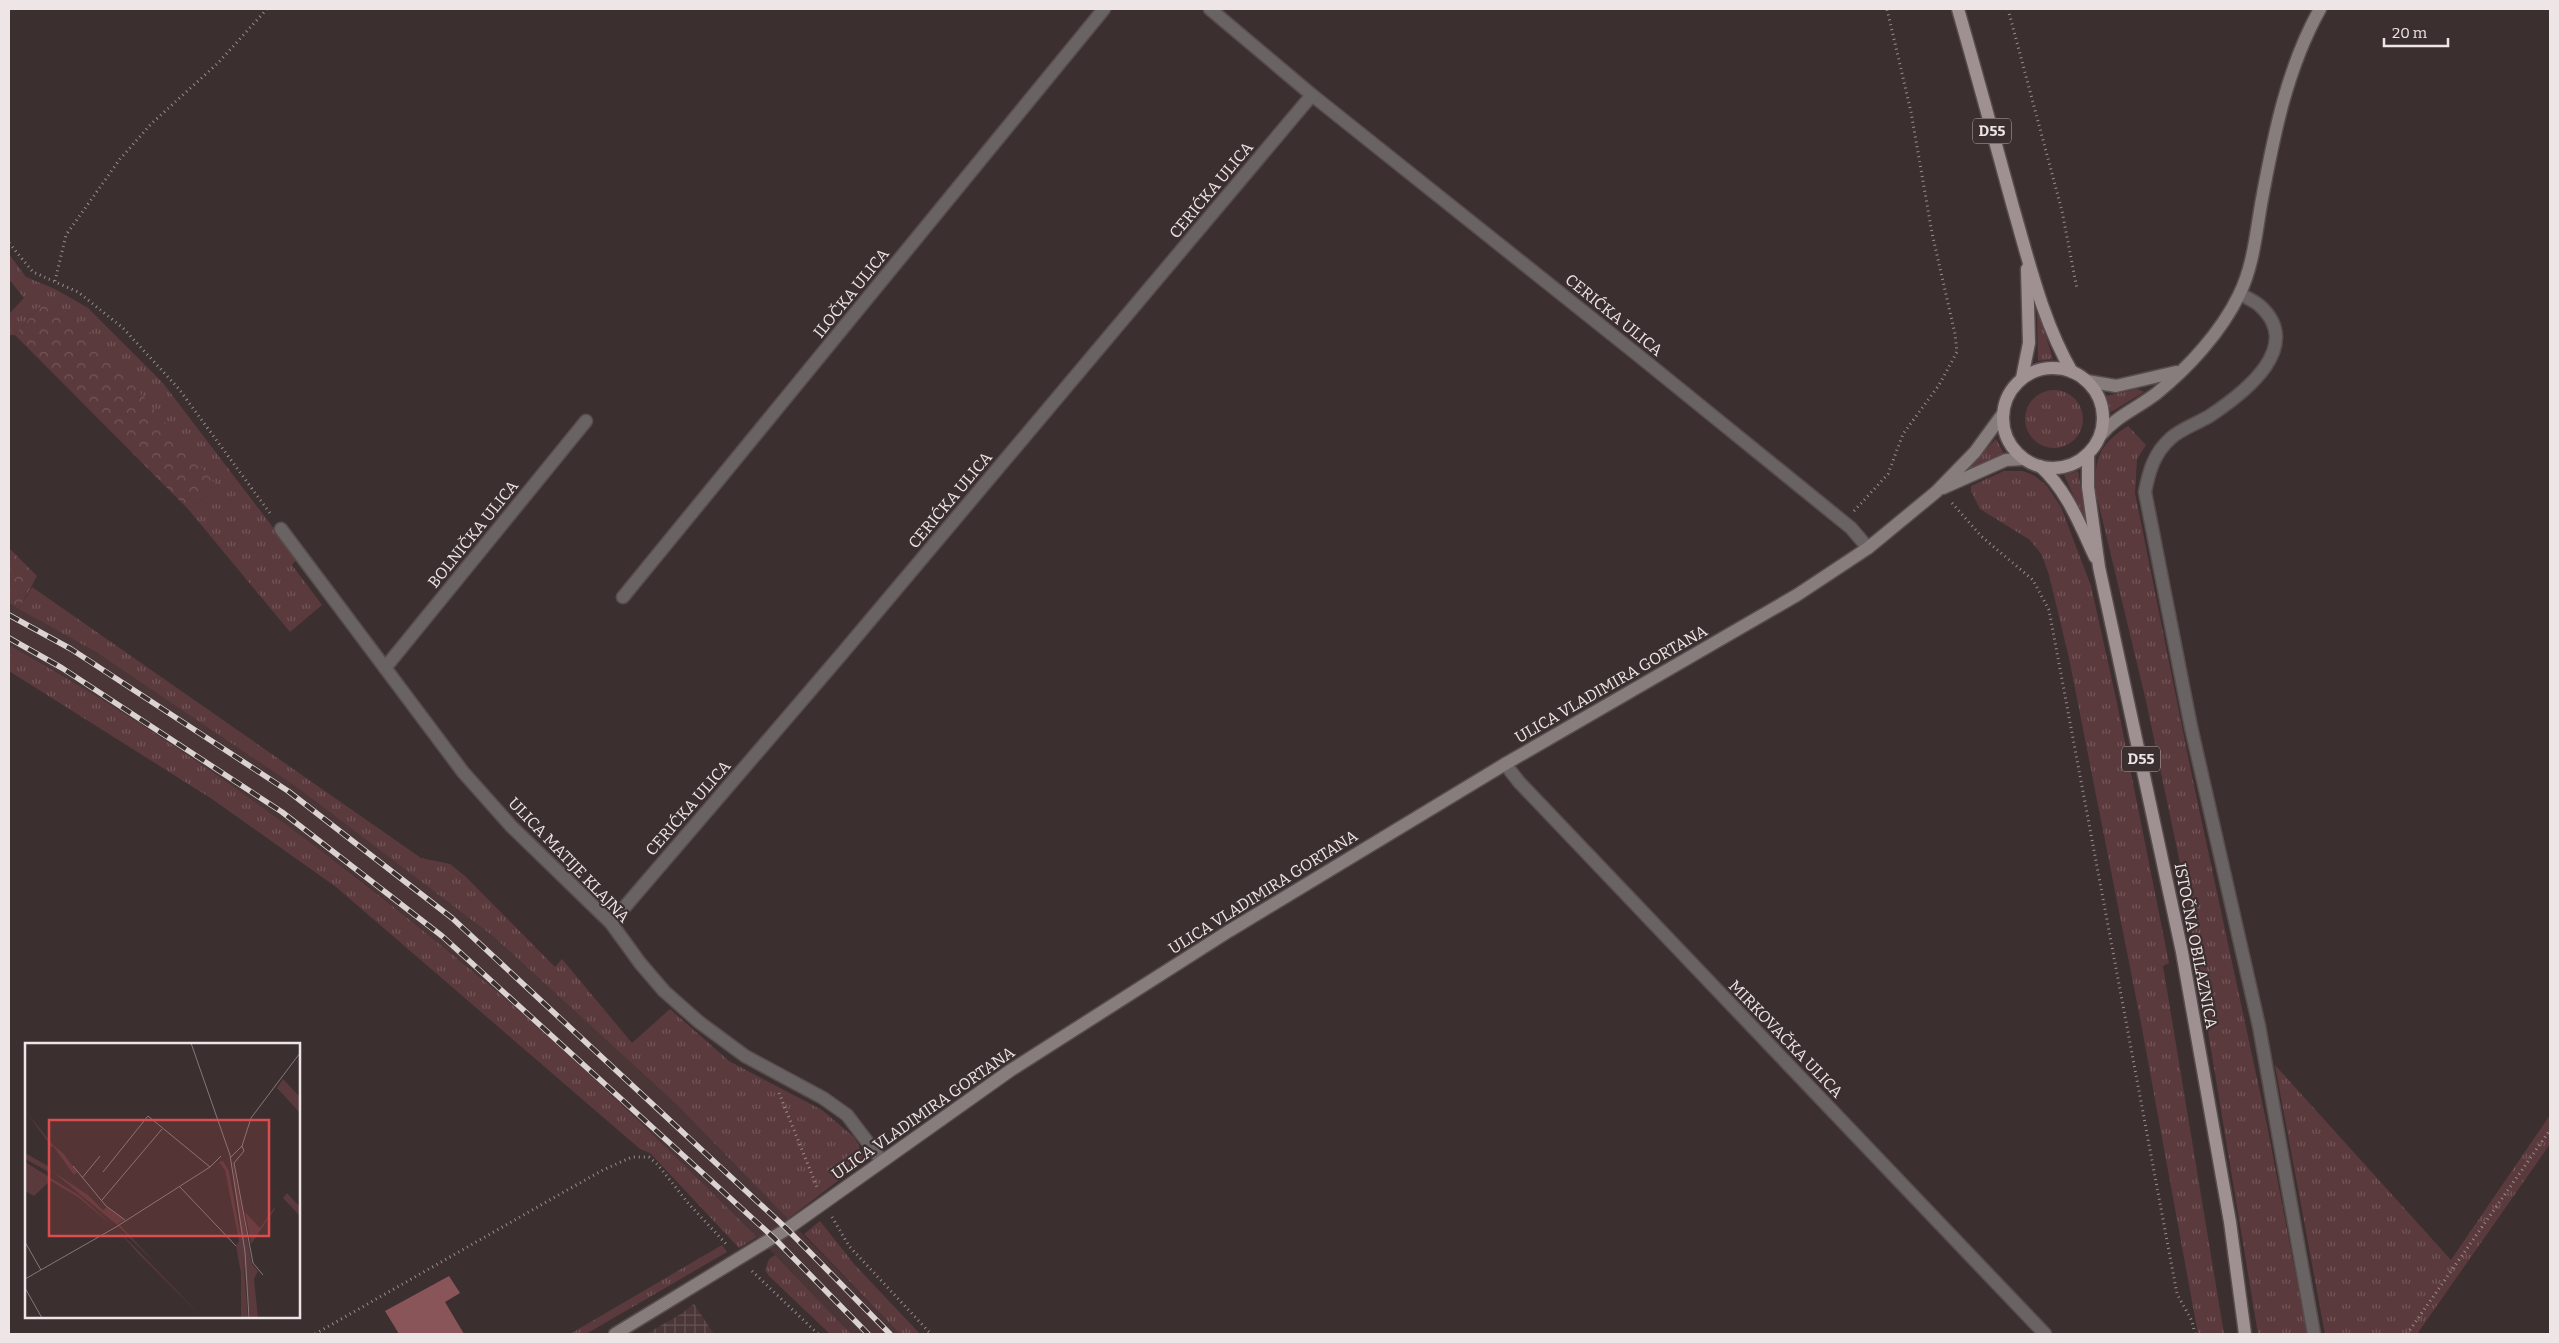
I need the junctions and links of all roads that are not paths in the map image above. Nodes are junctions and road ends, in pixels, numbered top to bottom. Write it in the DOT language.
graph roads {
  1 [pos="1104,9"];
  2 [pos="1210,9"];
  3 [pos="1958,9"];
  4 [pos="2320,9"];
  5 [pos="1312,96"];
  6 [pos="2026,254"];
  7 [pos="2240,294"];
  8 [pos="2072,372"];
  9 [pos="2179,372"];
  10 [pos="2022,378"];
  11 [pos="2087,381"];
  12 [pos="2002,415"];
  13 [pos="586,421"];
  14 [pos="2100,436"];
  15 [pos="2088,454"];
  16 [pos="2024,459"];
  17 [pos="2040,466"];
  18 [pos="1936,492"];
  19 [pos="281,529"];
  20 [pos="1868,548"];
  21 [pos="2100,567"];
  22 [pos="623,597"];
  23 [pos="385,668"];
  24 [pos="1505,764"];
  25 [pos="611,923"];
  26 [pos="882,1161"];
  27 [pos="615,1334"];
  28 [pos="2045,1334"];
  29 [pos="2245,1334"];
  30 [pos="2314,1334"];
  1 -- 22 [label="street, ILOČKA ULICA"];
  2 -- 5 [label="street, CERIĆKA ULICA"];
  3 -- 6 [label="main road, D55"];
  4 -- 7 [label="main road"];
  5 -- 20 [label="street, CERIĆKA ULICA"];
  5 -- 25 [label="street, CERIĆKA ULICA"];
  6 -- 8 [label="main road, D55"];
  6 -- 10 [label="main road, D55"];
  7 -- 9 [label="main road"];
  7 -- 30 [label="street"];
  8 -- 10 [label="main road"];
  8 -- 11 [label="main road"];
  9 -- 11 [label="main road"];
  9 -- 14 [label="main road"];
  10 -- 12 [label="main road, D55"];
  11 -- 14 [label="main road"];
  12 -- 16 [label="main road, D55"];
  12 -- 18 [label="main road, ULICA VLADIMIRA GORTANA"];
  13 -- 23 [label="street, BOLNIČKA ULICA"];
  14 -- 15 [label="main road"];
  15 -- 17 [label="main road"];
  15 -- 21 [label="main road, ISTOČNA OBILAZNICA / D55"];
  16 -- 17 [label="main road, D55"];
  16 -- 18 [label="main road, ULICA VLADIMIRA GORTANA"];
  17 -- 21 [label="main road, ISTOČNA OBILAZNICA / D55"];
  18 -- 20 [label="main road, ULICA VLADIMIRA GORTANA"];
  19 -- 23 [label="street, ULICA MATIJE KLAJNA"];
  20 -- 24 [label="main road, ULICA VLADIMIRA GORTANA"];
  21 -- 29 [label="main road, ISTOČNA OBILAZNICA / D55"];
  23 -- 25 [label="street, ULICA MATIJE KLAJNA"];
  24 -- 26 [label="main road, ULICA VLADIMIRA GORTANA"];
  24 -- 28 [label="street, MIRKOVAČKA ULICA"];
  25 -- 26 [label="street, ULICA MATIJE KLAJNA"];
  26 -- 27 [label="main road, ULICA VLADIMIRA GORTANA"];
}
